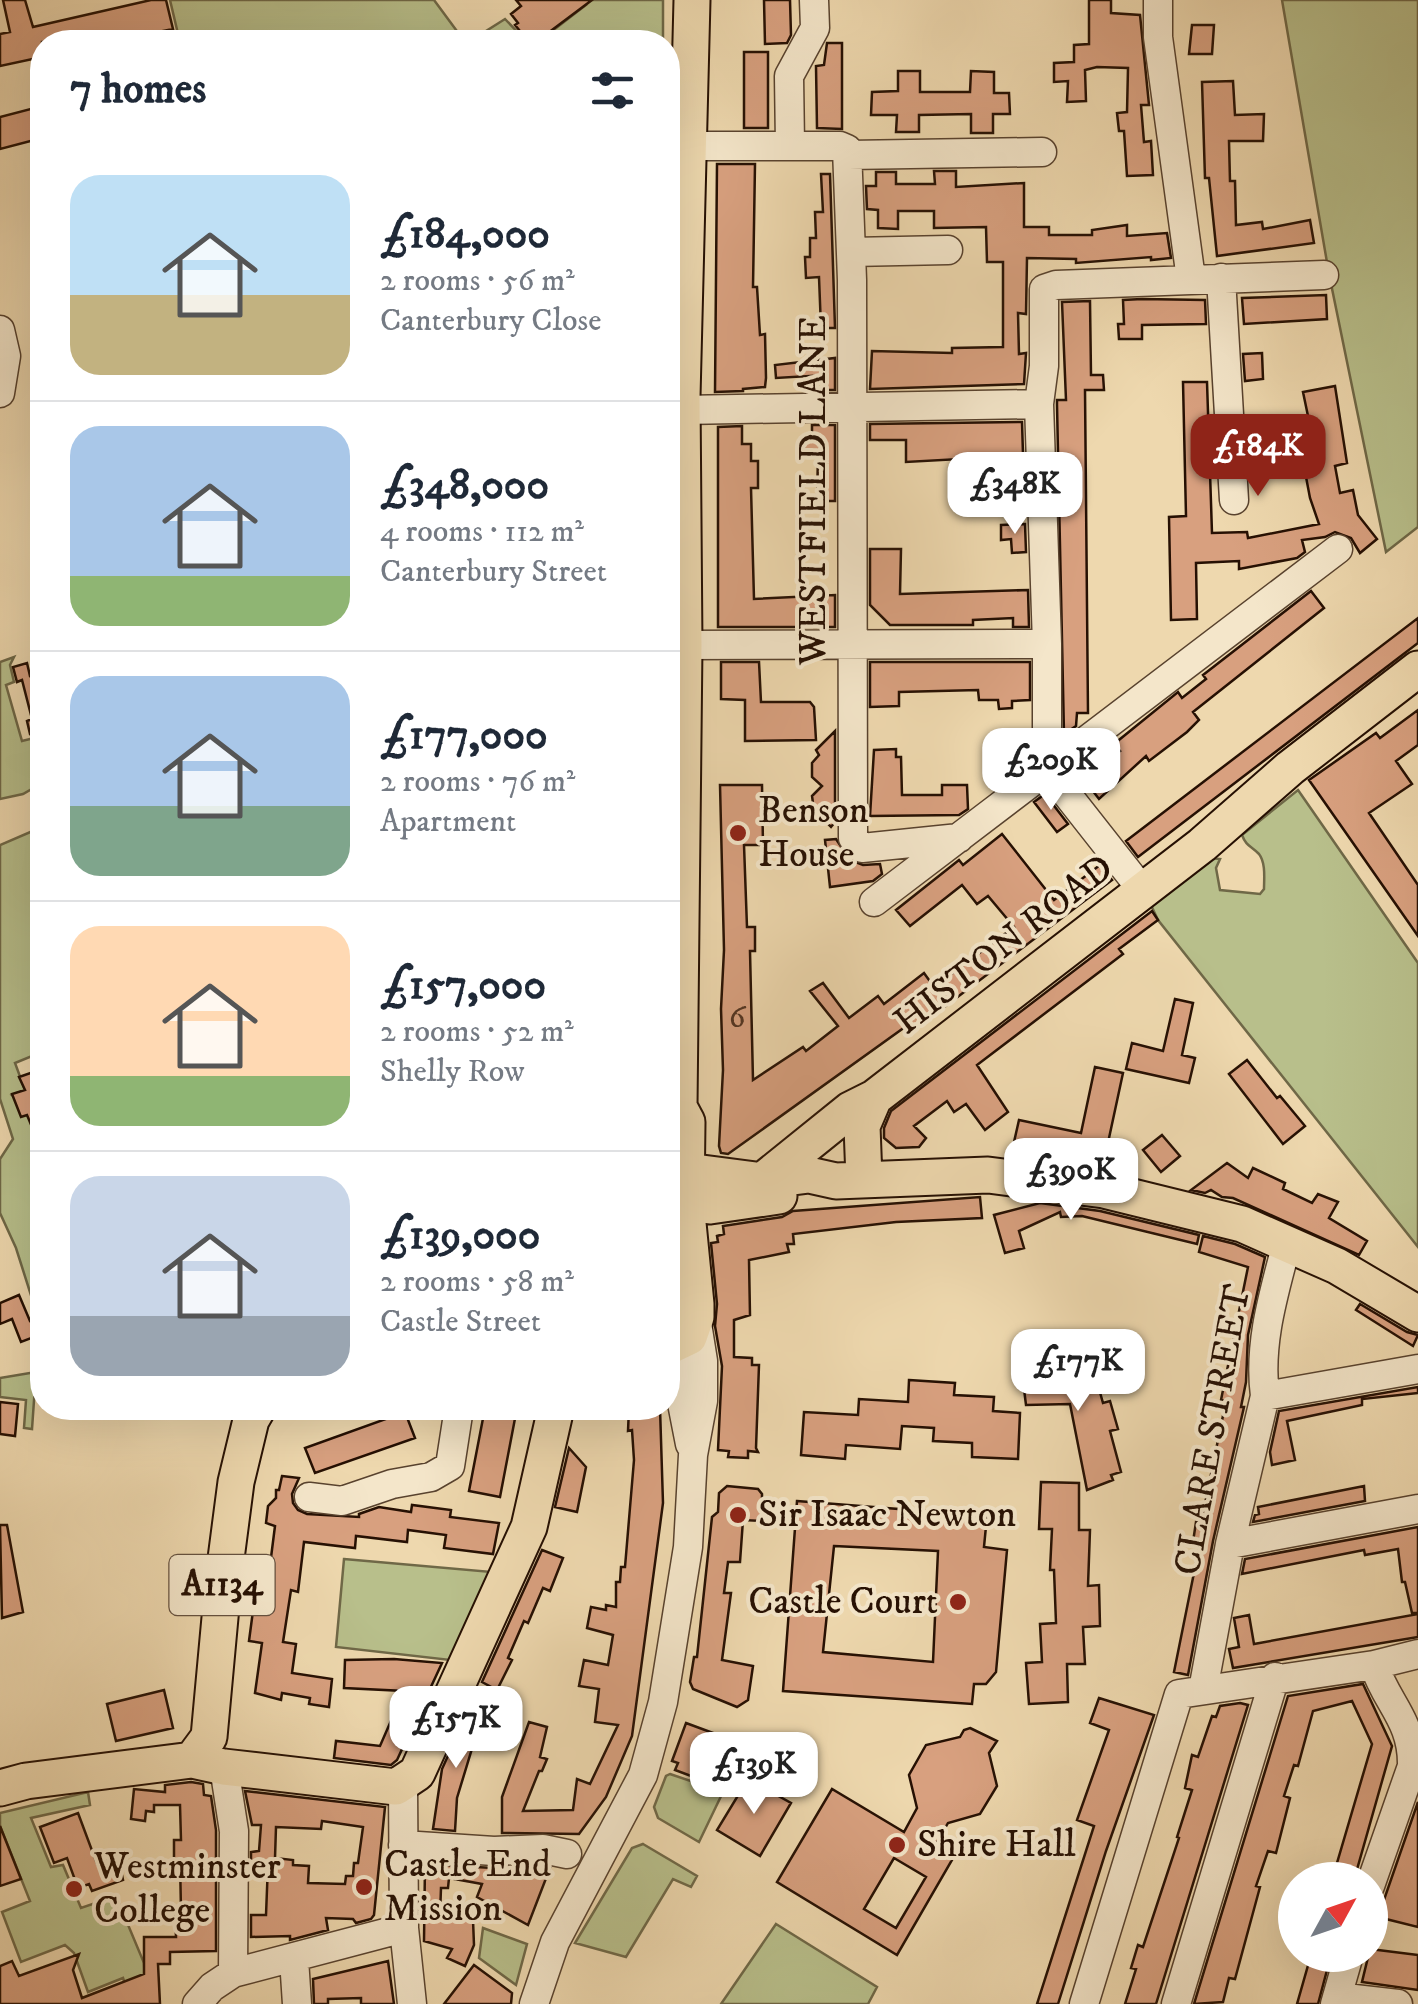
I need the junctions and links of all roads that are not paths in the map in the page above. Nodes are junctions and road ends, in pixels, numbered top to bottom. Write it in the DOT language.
graph roads {
  1 [pos="692,0"];
  2 [pos="814,0"];
  3 [pos="1158,0"];
  4 [pos="790,145"];
  5 [pos="688,146"];
  6 [pos="844,151"];
  7 [pos="1042,152"];
  8 [pos="948,250"];
  9 [pos="851,252"];
  10 [pos="1324,275"];
  11 [pos="1191,278"];
  12 [pos="1222,278"];
  13 [pos="0,330"];
  14 [pos="0,393"];
  15 [pos="1040,404"];
  16 [pos="850,408"];
  17 [pos="682,410"];
  18 [pos="1234,500"];
  19 [pos="1338,550"];
  20 [pos="684,644"];
  21 [pos="850,644"];
  22 [pos="1047,644"];
  23 [pos="1418,670"];
  24 [pos="1046,769"];
  25 [pos="680,795"];
  26 [pos="959,838"];
  27 [pos="1143,891"];
  28 [pos="874,902"];
  29 [pos="874,1098"];
  30 [pos="680,1118"];
  31 [pos="834,1124"];
  32 [pos="680,1163"];
  33 [pos="762,1180"];
  34 [pos="850,1180"];
  35 [pos="680,1187"];
  36 [pos="680,1189"];
  37 [pos="1287,1242"];
  38 [pos="1418,1314"];
  39 [pos="1418,1369"];
  40 [pos="680,1371"];
  41 [pos="1264,1396"];
  42 [pos="251,1420"];
  43 [pos="458,1420"];
  44 [pos="553,1420"];
  45 [pos="309,1496"];
  46 [pos="1418,1509"];
  47 [pos="1230,1544"];
  48 [pos="1418,1654"];
  49 [pos="1374,1665"];
  50 [pos="1275,1677"];
  51 [pos="1191,1692"];
  52 [pos="208,1764"];
  53 [pos="403,1785"];
  54 [pos="0,1788"];
  55 [pos="403,1845"];
  56 [pos="567,1854"];
  57 [pos="1378,1862"];
  58 [pos="404,1928"];
  59 [pos="294,1959"];
  60 [pos="1345,1972"];
  61 [pos="233,1973"];
  62 [pos="1336,2000"];
  63 [pos="197,2004"];
  64 [pos="297,2004"];
  65 [pos="412,2004"];
  66 [pos="534,2004"];
  67 [pos="1084,2004"];
  68 [pos="1176,2004"];
  69 [pos="1398,2004"];
  1 -- 5 [label="main road"];
  2 -- 4 [label="street"];
  3 -- 11 [label="street"];
  4 -- 5 [label="street"];
  4 -- 6 [label="street"];
  5 -- 17 [label="main road"];
  6 -- 7 [label="street"];
  6 -- 9 [label="street, WESTFIELD LANE"];
  8 -- 9 [label="street"];
  9 -- 16 [label="street, WESTFIELD LANE"];
  10 -- 12 [label="street"];
  11 -- 12 [label="street"];
  11 -- 15 [label="street"];
  12 -- 18 [label="street"];
  13 -- 14 [label="street"];
  15 -- 16 [label="street"];
  15 -- 22 [label="street"];
  16 -- 17 [label="street"];
  16 -- 21 [label="street, WESTFIELD LANE"];
  17 -- 20 [label="main road"];
  19 -- 24 [label="street"];
  20 -- 21 [label="street"];
  20 -- 25 [label="main road"];
  21 -- 22 [label="street"];
  21 -- 26 [label="street, WESTFIELD LANE"];
  22 -- 24 [label="street"];
  23 -- 27 [label="main road, HISTON ROAD"];
  24 -- 26 [label="street"];
  24 -- 27 [label="street"];
  26 -- 28 [label="street"];
  27 -- 29 [label="main road, HISTON ROAD"];
  29 -- 31 [label="main road, HISTON ROAD"];
  29 -- 34 [label="main road"];
  30 -- 32 [label="main road"];
  31 -- 33 [label="main road, HISTON ROAD"];
  31 -- 34 [label="main road"];
  33 -- 34 [label="main road"];
  33 -- 35 [label="main road"];
  34 -- 36 [label="main road"];
  34 -- 37 [label="main road"];
  37 -- 38 [label="main road"];
  37 -- 41 [label="street, CLARE STREET"];
  39 -- 41 [label="street"];
  40 -- 66 [label="street"];
  41 -- 47 [label="street, CLARE STREET"];
  42 -- 52 [label="main road, A1134"];
  43 -- 45 [label="street"];
  44 -- 53 [label="main road"];
  46 -- 47 [label="street"];
  47 -- 51 [label="street, CLARE STREET"];
  48 -- 49 [label="street"];
  49 -- 50 [label="street"];
  49 -- 57 [label="street"];
  50 -- 51 [label="street"];
  50 -- 68 [label="street"];
  51 -- 67 [label="street, CLARE STREET"];
  52 -- 53 [label="main road"];
  52 -- 54 [label="main road"];
  52 -- 61 [label="street"];
  53 -- 55 [label="street"];
  55 -- 56 [label="street"];
  55 -- 58 [label="street"];
  58 -- 59 [label="street"];
  58 -- 65 [label="street"];
  59 -- 61 [label="street"];
  59 -- 64 [label="street"];
  60 -- 62 [label="street"];
  61 -- 63 [label="street"];
  62 -- 69 [label="street"];
}
